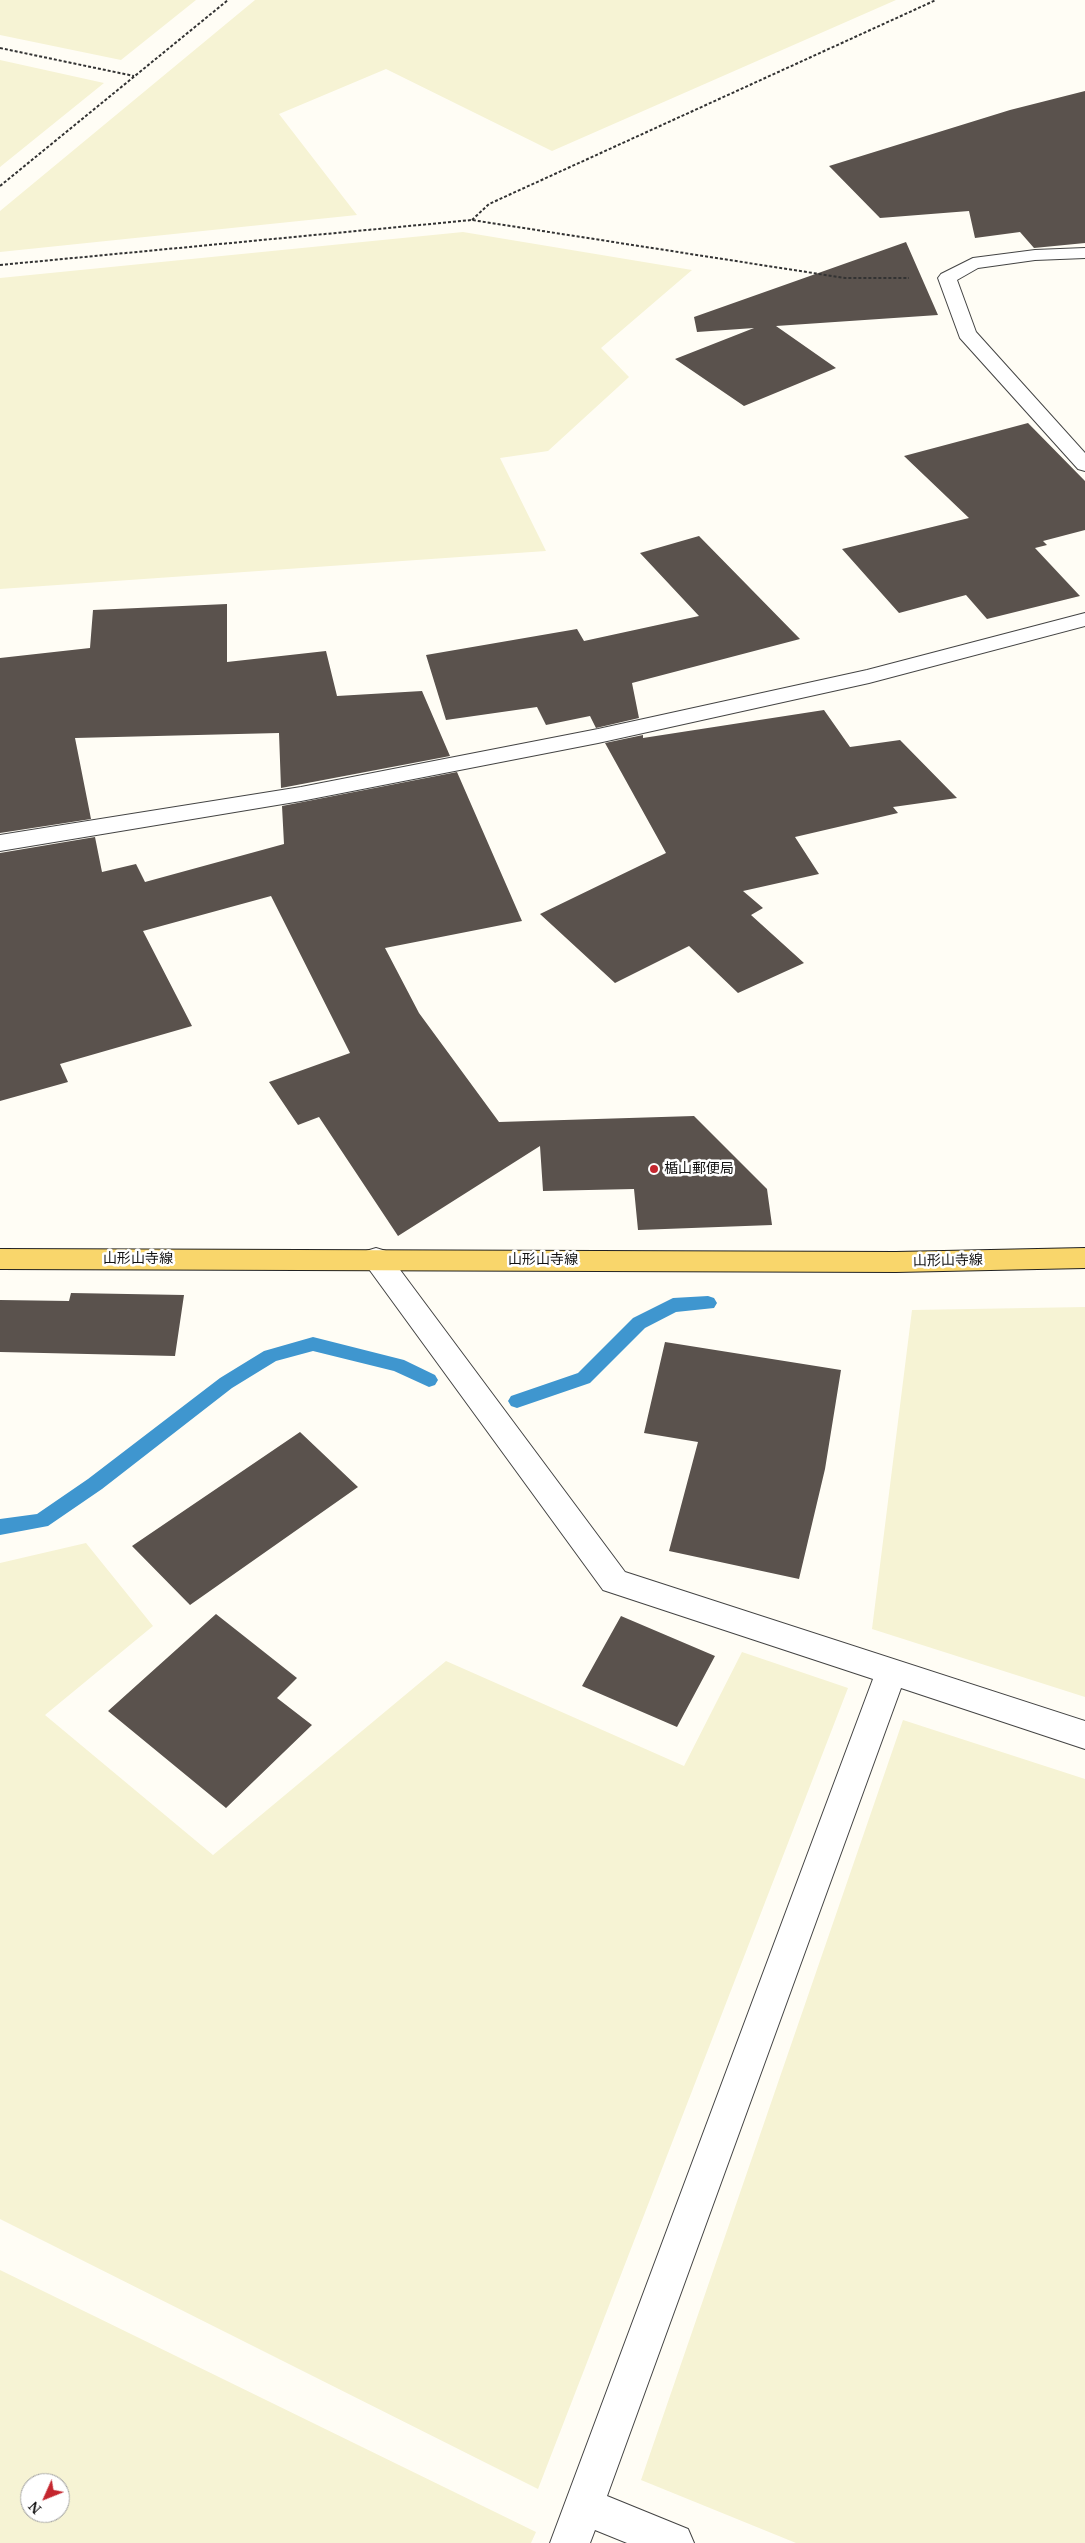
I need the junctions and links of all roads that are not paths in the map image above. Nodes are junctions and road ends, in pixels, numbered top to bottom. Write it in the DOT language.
graph roads {
  1 [pos="1085,253"];
  2 [pos="1085,465"];
  3 [pos="1082,625"];
  4 [pos="0,843"];
  5 [pos="376,1258"];
  6 [pos="1085,1258"];
  7 [pos="0,1259"];
  8 [pos="891,1673"];
  9 [pos="1085,1735"];
  10 [pos="585,2506"];
  11 [pos="570,2543"];
  12 [pos="674,2543"];
  1 -- 2 [label="lane"];
  3 -- 4 [label="lane"];
  5 -- 6 [label="main road, 山形山寺線"];
  5 -- 7 [label="main road, 山形山寺線"];
  5 -- 8 [label="lane"];
  8 -- 9 [label="lane"];
  8 -- 10 [label="lane"];
  10 -- 11 [label="lane"];
  10 -- 12 [label="lane"];
}
